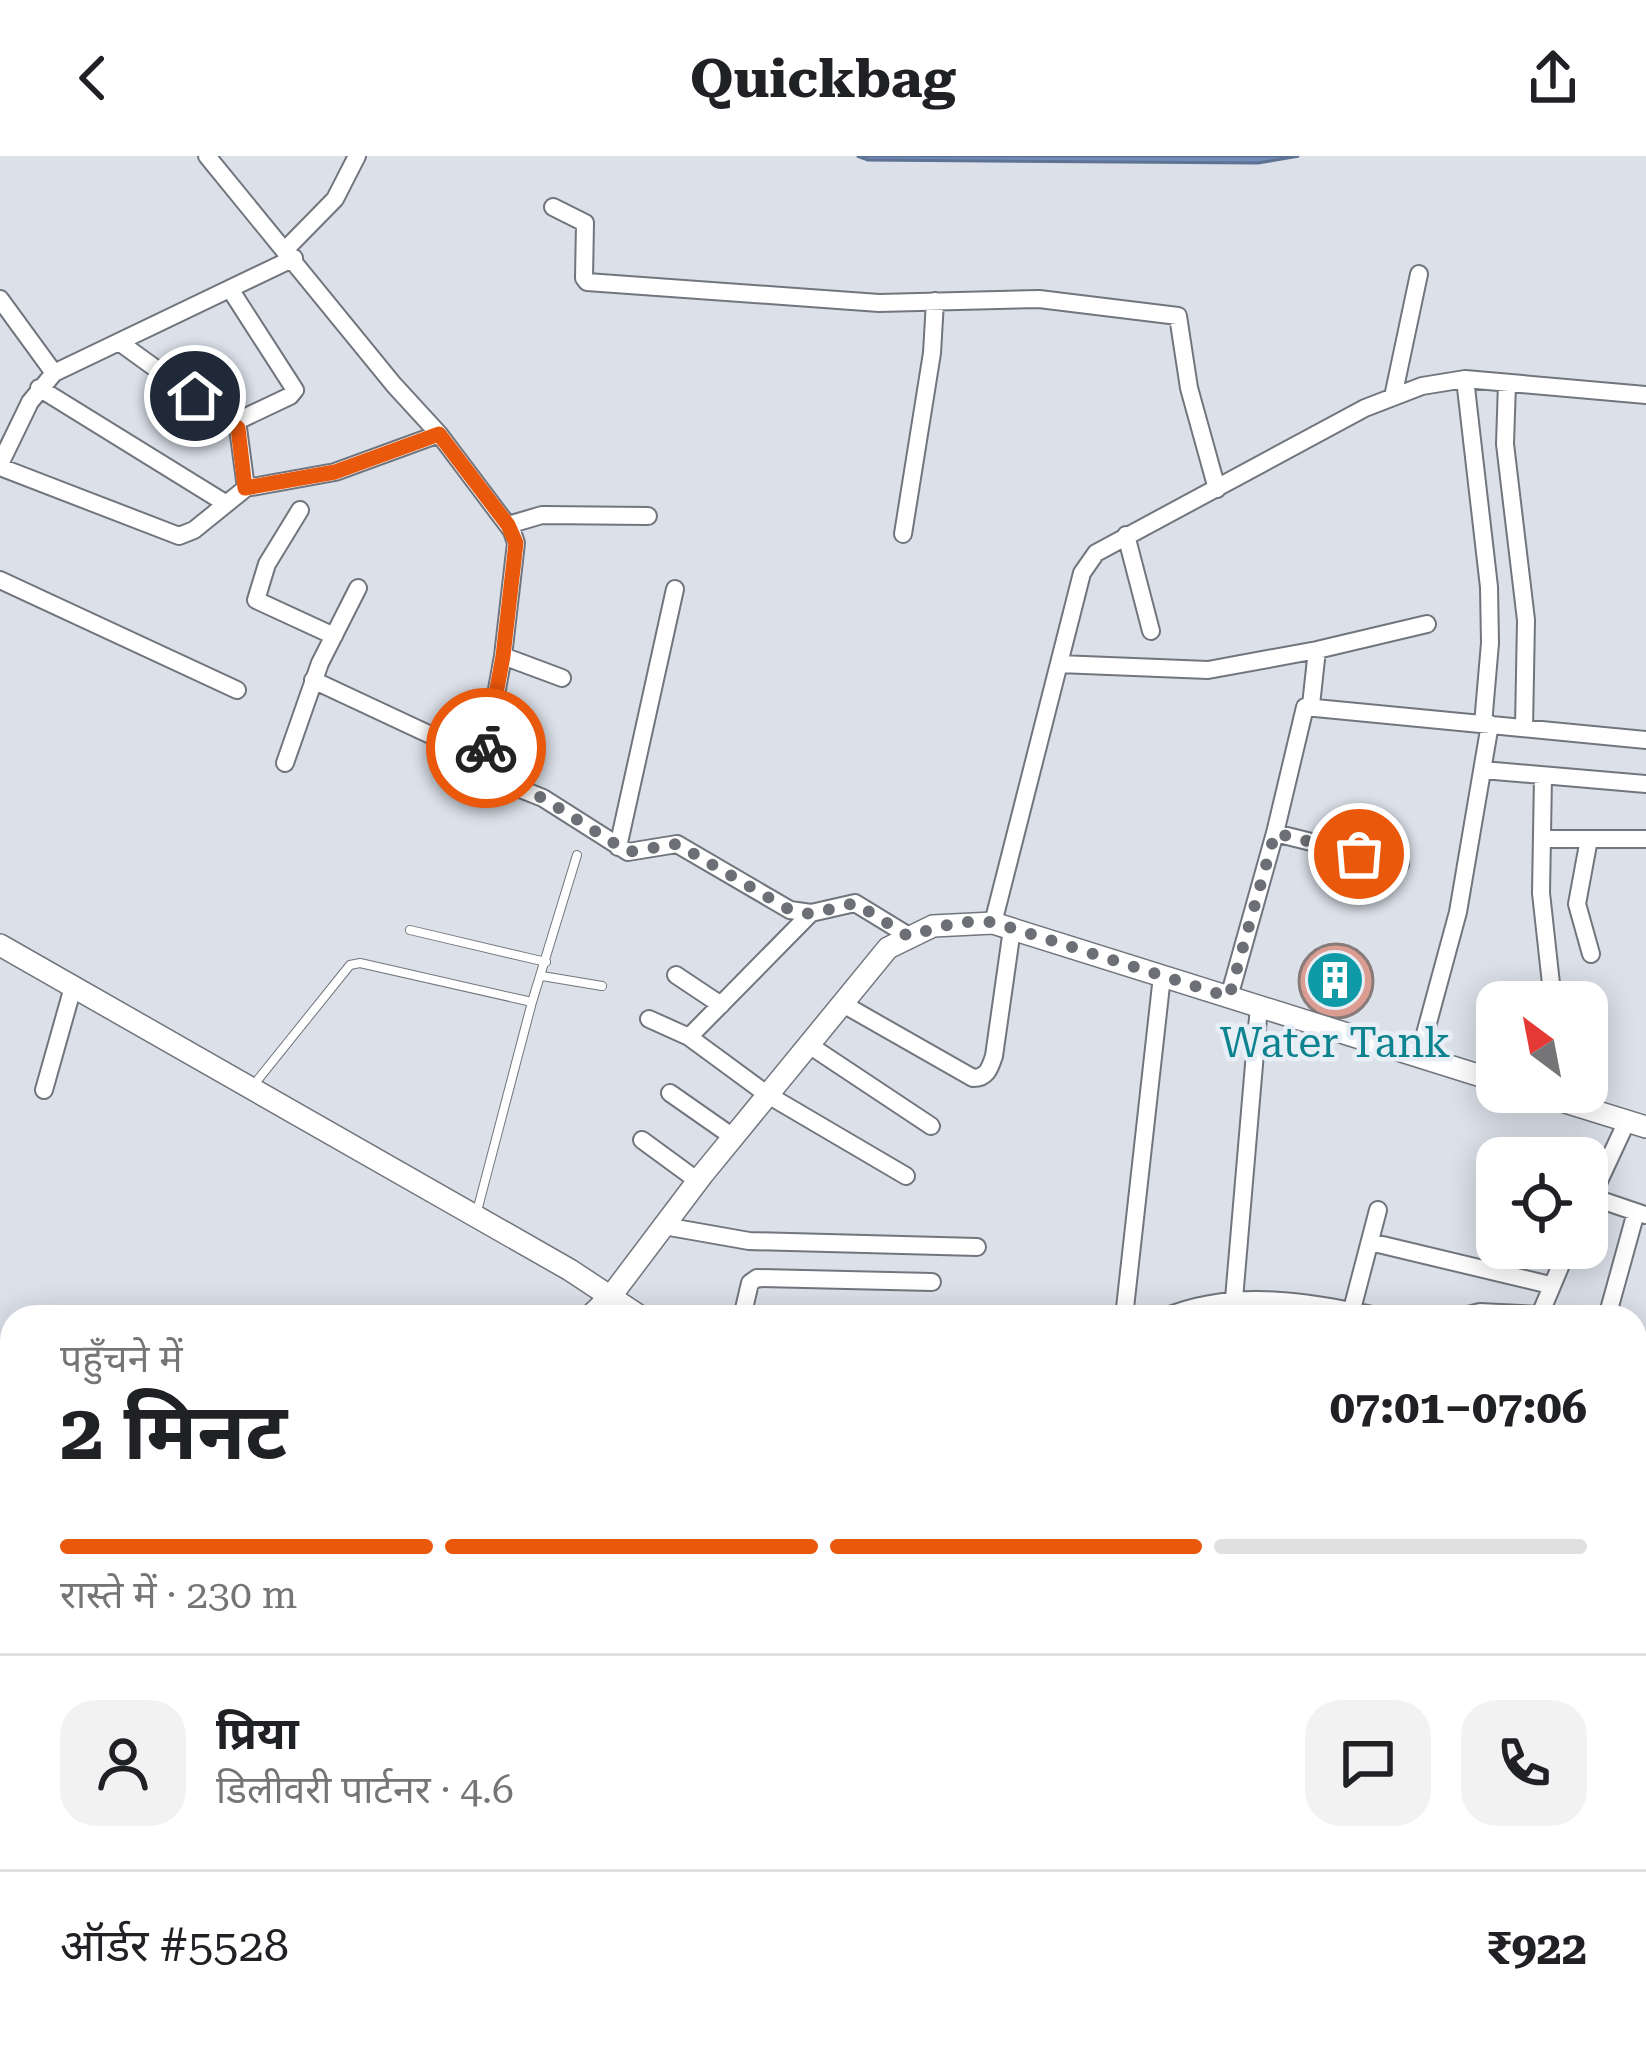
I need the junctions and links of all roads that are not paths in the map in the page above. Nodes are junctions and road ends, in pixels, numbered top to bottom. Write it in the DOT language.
graph roads {
  1 [pos="207,156"];
  2 [pos="358,156"];
  3 [pos="554,207"];
  4 [pos="290,254"];
  5 [pos="1419,274"];
  6 [pos="230,289"];
  7 [pos="0,299"];
  8 [pos="935,301"];
  9 [pos="119,342"];
  10 [pos="54,374"];
  11 [pos="1465,379"];
  12 [pos="1508,383"];
  13 [pos="39,388"];
  14 [pos="1646,395"];
  15 [pos="1393,398"];
  16 [pos="233,423"];
  17 [pos="439,434"];
  18 [pos="6,439"];
  19 [pos="0,466"];
  20 [pos="245,488"];
  21 [pos="1217,489"];
  22 [pos="225,503"];
  23 [pos="300,510"];
  24 [pos="648,516"];
  25 [pos="508,525"];
  26 [pos="903,534"];
  27 [pos="1126,535"];
  28 [pos="0,580"];
  29 [pos="358,588"];
  30 [pos="675,589"];
  31 [pos="1427,624"];
  32 [pos="1151,631"];
  33 [pos="334,636"];
  34 [pos="1317,650"];
  35 [pos="503,656"];
  36 [pos="1059,664"];
  37 [pos="562,678"];
  38 [pos="313,680"];
  39 [pos="237,689"];
  40 [pos="1311,705"];
  41 [pos="1487,724"];
  42 [pos="1524,728"];
  43 [pos="1646,740"];
  44 [pos="484,760"];
  45 [pos="285,763"];
  46 [pos="1483,770"];
  47 [pos="1543,776"];
  48 [pos="1646,784"];
  49 [pos="1275,833"];
  50 [pos="1542,839"];
  51 [pos="1588,839"];
  52 [pos="1646,839"];
  53 [pos="617,847"];
  54 [pos="577,855"];
  55 [pos="1400,864"];
  56 [pos="811,914"];
  57 [pos="1002,926"];
  58 [pos="410,930"];
  59 [pos="908,936"];
  60 [pos="0,945"];
  61 [pos="1591,954"];
  62 [pos="546,962"];
  63 [pos="676,975"];
  64 [pos="542,976"];
  65 [pos="1162,976"];
  66 [pos="1550,981"];
  67 [pos="602,986"];
  68 [pos="74,987"];
  69 [pos="1229,997"];
  70 [pos="532,1002"];
  71 [pos="843,1004"];
  72 [pos="721,1005"];
  73 [pos="1259,1006"];
  74 [pos="649,1018"];
  75 [pos="688,1037"];
  76 [pos="809,1045"];
  77 [pos="1419,1056"];
  78 [pos="1476,1074"];
  79 [pos="251,1088"];
  80 [pos="44,1090"];
  81 [pos="670,1094"];
  82 [pos="768,1095"];
  83 [pos="1603,1113"];
  84 [pos="1637,1124"];
  85 [pos="932,1126"];
  86 [pos="734,1137"];
  87 [pos="642,1140"];
  88 [pos="1608,1171"];
  89 [pos="906,1176"];
  90 [pos="698,1181"];
  91 [pos="1608,1206"];
  92 [pos="1378,1210"];
  93 [pos="1641,1214"];
  94 [pos="476,1216"];
  95 [pos="664,1226"];
  96 [pos="1370,1242"];
  97 [pos="976,1246"];
  98 [pos="1558,1269"];
  99 [pos="932,1282"];
  100 [pos="1550,1285"];
  101 [pos="611,1296"];
  102 [pos="1234,1299"];
  103 [pos="602,1305"];
  104 [pos="624,1305"];
  105 [pos="745,1305"];
  106 [pos="1125,1305"];
  107 [pos="1211,1305"];
  108 [pos="1263,1305"];
  109 [pos="1352,1305"];
  110 [pos="1543,1305"];
  111 [pos="1611,1305"];
  1 -- 4 [label="street"];
  2 -- 4 [label="street"];
  3 -- 8 [label="street"];
  4 -- 6 [label="street"];
  4 -- 17 [label="street"];
  5 -- 15 [label="street"];
  6 -- 9 [label="street"];
  6 -- 16 [label="street"];
  7 -- 10 [label="street"];
  8 -- 21 [label="street"];
  8 -- 26 [label="street"];
  9 -- 10 [label="street"];
  9 -- 16 [label="street"];
  10 -- 13 [label="street"];
  11 -- 12 [label="street"];
  11 -- 15 [label="street"];
  11 -- 41 [label="street"];
  12 -- 14 [label="street"];
  12 -- 42 [label="street"];
  13 -- 18 [label="street"];
  13 -- 22 [label="street"];
  15 -- 21 [label="street"];
  16 -- 20 [label="street"];
  17 -- 20 [label="street"];
  17 -- 25 [label="street"];
  18 -- 19 [label="street"];
  19 -- 22 [label="street"];
  20 -- 22 [label="street"];
  21 -- 27 [label="street"];
  23 -- 33 [label="street"];
  24 -- 25 [label="street"];
  25 -- 35 [label="street"];
  27 -- 32 [label="street"];
  27 -- 36 [label="street"];
  28 -- 39 [label="street"];
  29 -- 33 [label="street"];
  30 -- 53 [label="street"];
  31 -- 34 [label="street"];
  33 -- 38 [label="street"];
  34 -- 36 [label="street"];
  34 -- 40 [label="street"];
  35 -- 37 [label="street"];
  35 -- 44 [label="street"];
  36 -- 57 [label="street"];
  38 -- 44 [label="street"];
  38 -- 45 [label="street"];
  40 -- 41 [label="street"];
  40 -- 49 [label="street"];
  41 -- 42 [label="street"];
  41 -- 46 [label="street"];
  42 -- 43 [label="street"];
  44 -- 53 [label="street"];
  46 -- 47 [label="street"];
  46 -- 77 [label="street"];
  47 -- 48 [label="street"];
  47 -- 50 [label="street"];
  49 -- 55 [label="street"];
  49 -- 69 [label="street"];
  50 -- 51 [label="street"];
  50 -- 66 [label="street"];
  51 -- 52 [label="street"];
  51 -- 61 [label="street"];
  53 -- 56 [label="street"];
  54 -- 62 [label="lane"];
  56 -- 59 [label="street"];
  56 -- 72 [label="street"];
  57 -- 59 [label="street"];
  57 -- 65 [label="street"];
  57 -- 71 [label="street"];
  58 -- 62 [label="lane"];
  59 -- 71 [label="street"];
  60 -- 68 [label="street"];
  62 -- 64 [label="lane"];
  63 -- 72 [label="street"];
  64 -- 67 [label="lane"];
  64 -- 70 [label="lane"];
  65 -- 69 [label="street"];
  65 -- 106 [label="street"];
  68 -- 79 [label="street"];
  68 -- 80 [label="street"];
  69 -- 73 [label="street"];
  70 -- 79 [label="lane"];
  70 -- 94 [label="lane"];
  71 -- 76 [label="street"];
  72 -- 75 [label="street"];
  73 -- 77 [label="street"];
  73 -- 102 [label="street"];
  74 -- 75 [label="street"];
  75 -- 82 [label="street"];
  76 -- 82 [label="street"];
  76 -- 85 [label="street"];
  77 -- 78 [label="street"];
  79 -- 94 [label="street"];
  81 -- 86 [label="street"];
  82 -- 86 [label="street"];
  82 -- 89 [label="street"];
  83 -- 84 [label="street"];
  84 -- 88 [label="street"];
  86 -- 90 [label="street"];
  87 -- 90 [label="street"];
  90 -- 95 [label="street"];
  91 -- 93 [label="street"];
  92 -- 96 [label="street"];
  93 -- 111 [label="street"];
  94 -- 101 [label="street"];
  95 -- 97 [label="street"];
  95 -- 101 [label="street"];
  96 -- 100 [label="street"];
  96 -- 109 [label="street"];
  98 -- 100 [label="street"];
  99 -- 105 [label="street"];
  100 -- 110 [label="street"];
  101 -- 103 [label="street"];
  101 -- 104 [label="street"];
  102 -- 107 [label="street"];
  102 -- 108 [label="street"];
}
